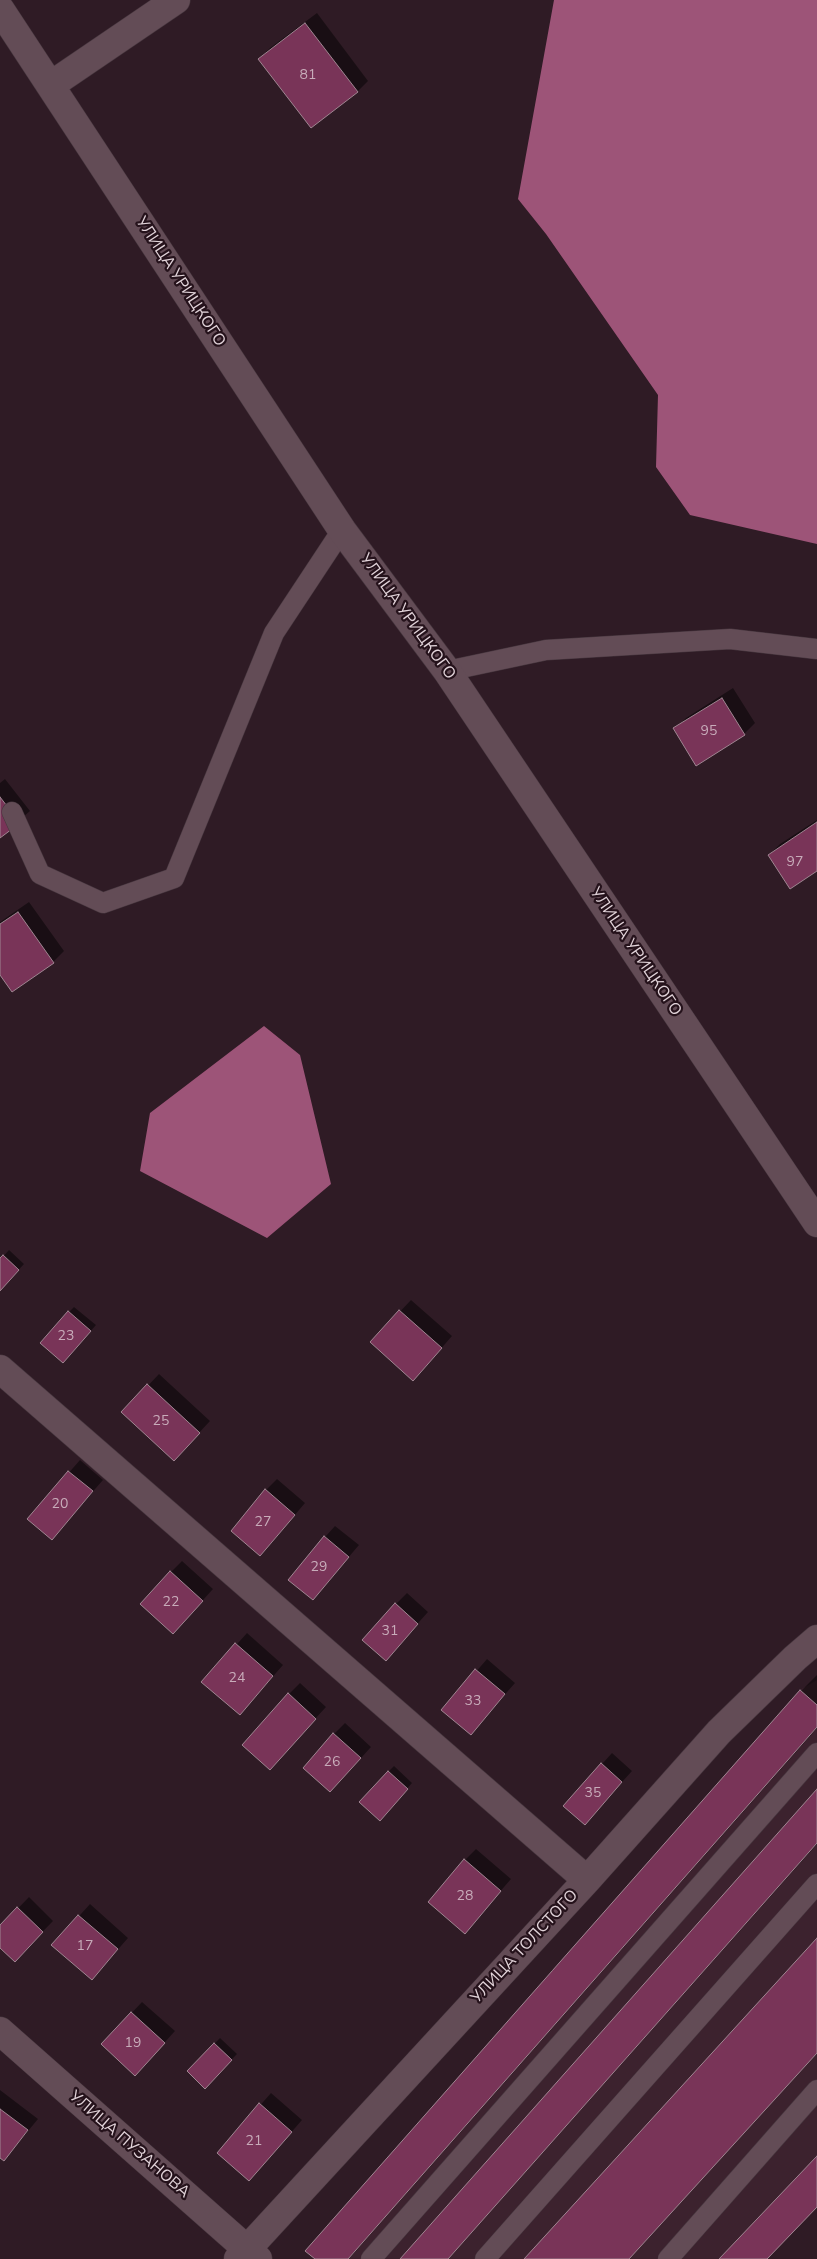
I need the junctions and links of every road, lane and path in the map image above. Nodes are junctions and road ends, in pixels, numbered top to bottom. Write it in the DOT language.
graph roads {
  1 [pos="176,0"];
  2 [pos="0,9"];
  3 [pos="51,85"];
  4 [pos="342,530"];
  5 [pos="817,649"];
  6 [pos="447,671"];
  7 [pos="12,812"];
  8 [pos="817,1223"];
  9 [pos="0,1370"];
  10 [pos="817,1639"];
  11 [pos="817,1753"];
  12 [pos="587,1880"];
  13 [pos="817,1884"];
  14 [pos="0,2031"];
  15 [pos="817,2090"];
  16 [pos="248,2256"];
  17 [pos="371,2259"];
  18 [pos="485,2259"];
  19 [pos="668,2259"];
  1 -- 3 [label="street"];
  2 -- 3 [label="street, УЛИЦА УРИЦКОГО"];
  3 -- 4 [label="street, УЛИЦА УРИЦКОГО"];
  4 -- 6 [label="street, УЛИЦА УРИЦКОГО"];
  4 -- 7 [label="lane"];
  5 -- 6 [label="lane"];
  6 -- 8 [label="street, УЛИЦА УРИЦКОГО"];
  9 -- 12 [label="street"];
  10 -- 12 [label="street, УЛИЦА ТОЛСТОГО"];
  11 -- 17 [label="lane"];
  12 -- 16 [label="street, УЛИЦА ТОЛСТОГО"];
  13 -- 18 [label="lane"];
  14 -- 16 [label="street, УЛИЦА ПУЗАНОВА"];
  15 -- 19 [label="lane"];
}
